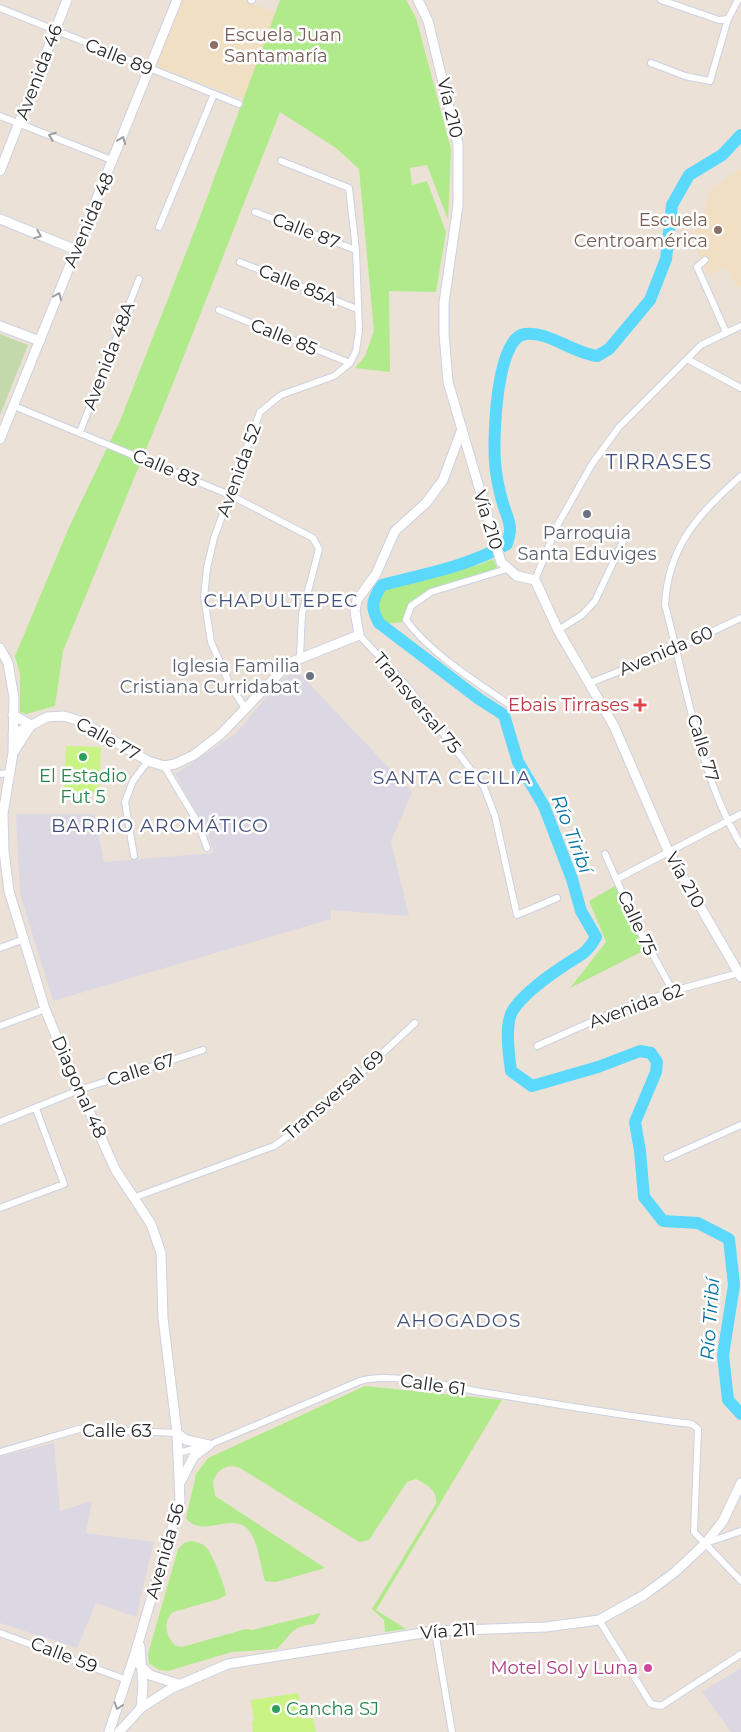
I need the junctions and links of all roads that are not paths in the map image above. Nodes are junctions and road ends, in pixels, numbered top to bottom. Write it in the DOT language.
graph roads {
  1 [pos="67,0"];
  2 [pos="177,0"];
  3 [pos="418,0"];
  4 [pos="661,0"];
  5 [pos="738,0"];
  6 [pos="0,8"];
  7 [pos="728,19"];
  8 [pos="55,31"];
  9 [pos="651,63"];
  10 [pos="150,70"];
  11 [pos="214,94"];
  12 [pos="238,104"];
  13 [pos="0,116"];
  14 [pos="19,123"];
  15 [pos="114,160"];
  16 [pos="281,161"];
  17 [pos="0,171"];
  18 [pos="255,212"];
  19 [pos="0,219"];
  20 [pos="159,227"];
  21 [pos="76,250"];
  22 [pos="356,250"];
  23 [pos="705,260"];
  24 [pos="240,262"];
  25 [pos="139,279"];
  26 [pos="357,309"];
  27 [pos="219,310"];
  28 [pos="0,326"];
  29 [pos="741,326"];
  30 [pos="726,332"];
  31 [pos="40,341"];
  32 [pos="687,359"];
  33 [pos="350,363"];
  34 [pos="741,388"];
  35 [pos="14,406"];
  36 [pos="462,429"];
  37 [pos="80,432"];
  38 [pos="0,440"];
  39 [pos="741,476"];
  40 [pos="230,495"];
  41 [pos="627,533"];
  42 [pos="504,565"];
  43 [pos="535,580"];
  44 [pos="741,618"];
  45 [pos="558,630"];
  46 [pos="359,635"];
  47 [pos="0,648"];
  48 [pos="677,648"];
  49 [pos="300,657"];
  50 [pos="590,683"];
  51 [pos="245,708"];
  52 [pos="514,708"];
  53 [pos="13,715"];
  54 [pos="31,725"];
  55 [pos="13,735"];
  56 [pos="13,753"];
  57 [pos="148,761"];
  58 [pos="164,766"];
  59 [pos="5,774"];
  60 [pos="741,814"];
  61 [pos="726,820"];
  62 [pos="741,845"];
  63 [pos="207,848"];
  64 [pos="669,853"];
  65 [pos="605,854"];
  66 [pos="134,856"];
  67 [pos="617,879"];
  68 [pos="556,898"];
  69 [pos="24,939"];
  70 [pos="0,948"];
  71 [pos="740,975"];
  72 [pos="673,991"];
  73 [pos="45,1009"];
  74 [pos="415,1023"];
  75 [pos="0,1026"];
  76 [pos="537,1046"];
  77 [pos="203,1050"];
  78 [pos="79,1090"];
  79 [pos="36,1108"];
  80 [pos="0,1122"];
  81 [pos="741,1126"];
  82 [pos="667,1158"];
  83 [pos="133,1198"];
  84 [pos="0,1208"];
  85 [pos="177,1433"];
  86 [pos="209,1445"];
  87 [pos="0,1452"];
  88 [pos="178,1453"];
  89 [pos="181,1481"];
  90 [pos="741,1483"];
  91 [pos="741,1531"];
  92 [pos="706,1543"];
  93 [pos="741,1581"];
  94 [pos="599,1620"];
  95 [pos="435,1631"];
  96 [pos="0,1633"];
  97 [pos="140,1638"];
  98 [pos="741,1654"];
  99 [pos="134,1657"];
  100 [pos="141,1667"];
  101 [pos="127,1680"];
  102 [pos="178,1684"];
  103 [pos="141,1708"];
  104 [pos="110,1732"];
  105 [pos="119,1732"];
  106 [pos="452,1732"];
  1 -- 8 [label="street, Avenida 46"];
  2 -- 10 [label="street, Avenida 48"];
  3 -- 36 [label="street, Vía 210"];
  4 -- 7 [label="street"];
  5 -- 7 [label="street"];
  6 -- 8 [label="street, Calle 89"];
  7 -- 9 [label="street"];
  8 -- 10 [label="street, Calle 89"];
  8 -- 14 [label="street, Avenida 46"];
  10 -- 11 [label="street, Calle 89"];
  15 -- 10 [label="street, Avenida 48, one-way"];
  11 -- 12 [label="street, Calle 89"];
  11 -- 20 [label="street"];
  13 -- 14 [label="street"];
  15 -- 14 [label="street, one-way"];
  14 -- 17 [label="street, Avenida 46"];
  15 -- 21 [label="street, Avenida 48"];
  16 -- 22 [label="street"];
  18 -- 22 [label="street, Calle 87"];
  19 -- 21 [label="street, one-way"];
  31 -- 21 [label="street, Avenida 48, one-way"];
  22 -- 26 [label="street"];
  23 -- 30 [label="street"];
  24 -- 26 [label="street, Calle 85A"];
  25 -- 37 [label="street, Avenida 48A"];
  26 -- 33 [label="street"];
  27 -- 33 [label="street, Calle 85"];
  28 -- 31 [label="street"];
  29 -- 30 [label="street"];
  30 -- 32 [label="street"];
  31 -- 35 [label="street, Avenida 48"];
  32 -- 34 [label="street"];
  32 -- 43 [label="street"];
  33 -- 40 [label="street, Avenida 52"];
  35 -- 37 [label="street, Calle 83"];
  35 -- 38 [label="street, Avenida 48"];
  36 -- 42 [label="street, Vía 210"];
  36 -- 46 [label="street"];
  37 -- 40 [label="street, Calle 83"];
  39 -- 48 [label="street, Calle 77"];
  40 -- 49 [label="street, Calle 83"];
  40 -- 51 [label="street, Avenida 52"];
  41 -- 45 [label="street"];
  42 -- 43 [label="street, Vía 210"];
  42 -- 52 [label="street"];
  43 -- 45 [label="street, Vía 210"];
  44 -- 48 [label="street, Avenida 60"];
  45 -- 50 [label="street, Vía 210"];
  46 -- 49 [label="street"];
  46 -- 68 [label="street, Transversal 75"];
  47 -- 53 [label="street"];
  48 -- 50 [label="street, Avenida 60"];
  48 -- 61 [label="street, Calle 77"];
  49 -- 51 [label="street"];
  50 -- 64 [label="street, Vía 210"];
  51 -- 58 [label="street"];
  53 -- 54 [label="street"];
  53 -- 55 [label="street"];
  54 -- 55 [label="street, Calle 77"];
  54 -- 56 [label="street"];
  54 -- 57 [label="street, Calle 77"];
  55 -- 56 [label="street, Diagonal 48"];
  56 -- 59 [label="street, Diagonal 48"];
  57 -- 58 [label="street, Calle 77"];
  57 -- 66 [label="street"];
  58 -- 63 [label="street"];
  59 -- 69 [label="street, Diagonal 48"];
  60 -- 61 [label="street"];
  61 -- 62 [label="street, Calle 77"];
  61 -- 64 [label="street"];
  64 -- 67 [label="street"];
  64 -- 71 [label="street, Vía 210"];
  65 -- 67 [label="street, Calle 75"];
  67 -- 72 [label="street, Calle 75"];
  69 -- 70 [label="street"];
  69 -- 73 [label="street, Diagonal 48"];
  71 -- 72 [label="street, Avenida 62"];
  72 -- 76 [label="street, Avenida 62"];
  73 -- 75 [label="street"];
  73 -- 78 [label="street, Diagonal 48"];
  74 -- 83 [label="street, Transversal 69"];
  77 -- 78 [label="street, Calle 67"];
  78 -- 79 [label="street, Calle 67"];
  78 -- 83 [label="street, Diagonal 48"];
  79 -- 80 [label="street, Calle 67"];
  79 -- 84 [label="street"];
  81 -- 82 [label="street"];
  83 -- 85 [label="street, Diagonal 48"];
  85 -- 86 [label="street"];
  85 -- 87 [label="street, Calle 63"];
  85 -- 88 [label="street, Avenida 56"];
  86 -- 88 [label="street, Calle 61"];
  86 -- 89 [label="street"];
  86 -- 92 [label="street, Calle 61"];
  88 -- 89 [label="street, Avenida 56"];
  89 -- 97 [label="street, Avenida 56"];
  90 -- 92 [label="street, Vía 211"];
  91 -- 92 [label="street"];
  92 -- 93 [label="street"];
  92 -- 94 [label="street, Vía 211"];
  94 -- 95 [label="street, Vía 211"];
  94 -- 98 [label="street"];
  95 -- 102 [label="street, Vía 211"];
  95 -- 106 [label="street"];
  96 -- 101 [label="street, Calle 59"];
  97 -- 99 [label="street, Avenida 56"];
  97 -- 100 [label="street, Avenida 56"];
  99 -- 100 [label="street"];
  99 -- 101 [label="street, Avenida 56"];
  100 -- 102 [label="street"];
  100 -- 103 [label="street, Avenida 56"];
  101 -- 104 [label="street, Avenida 56, one-way"];
  102 -- 103 [label="street, Vía 211"];
  103 -- 105 [label="street, Vía 211"];
}
